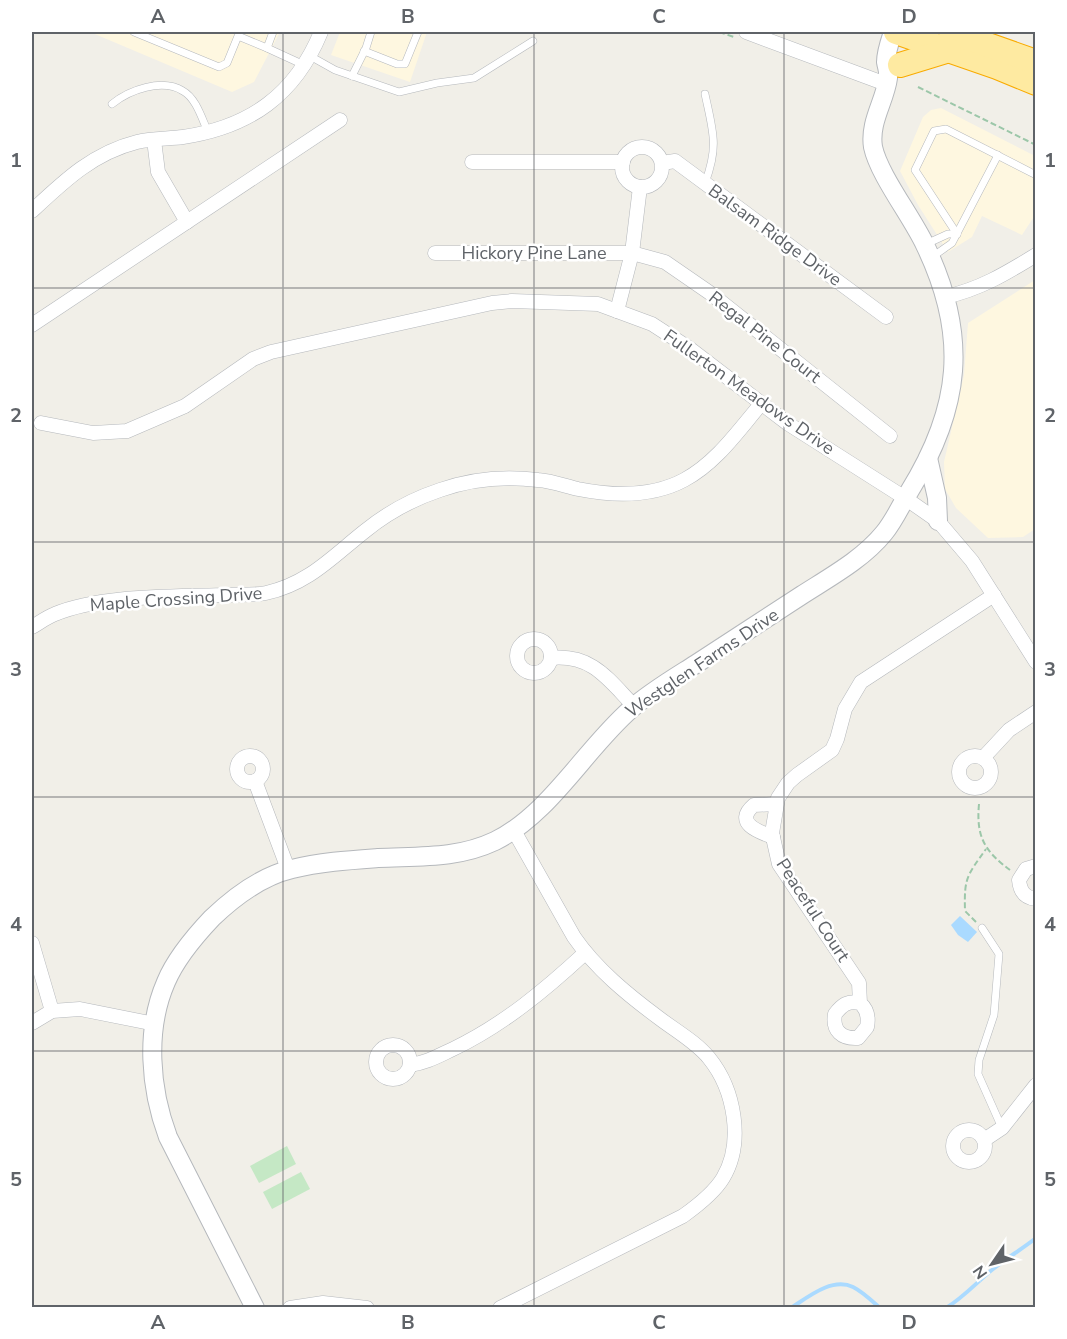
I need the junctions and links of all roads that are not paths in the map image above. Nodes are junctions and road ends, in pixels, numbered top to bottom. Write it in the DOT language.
graph roads {
  1 [pos="134,32"];
  2 [pos="273,32"];
  3 [pos="321,32"];
  4 [pos="370,32"];
  5 [pos="418,32"];
  6 [pos="746,32"];
  7 [pos="1002,32"];
  8 [pos="903,33"];
  9 [pos="238,34"];
  10 [pos="533,41"];
  11 [pos="950,41"];
  12 [pos="1035,45"];
  13 [pos="267,48"];
  14 [pos="364,51"];
  15 [pos="307,61"];
  16 [pos="1035,62"];
  17 [pos="892,75"];
  18 [pos="352,76"];
  19 [pos="1035,83"];
  20 [pos="705,94"];
  21 [pos="112,104"];
  22 [pos="340,120"];
  23 [pos="208,132"];
  24 [pos="154,140"];
  25 [pos="998,155"];
  26 [pos="472,162"];
  27 [pos="623,162"];
  28 [pos="662,164"];
  29 [pos="1035,175"];
  30 [pos="705,183"];
  31 [pos="640,187"];
  32 [pos="32,211"];
  33 [pos="187,222"];
  34 [pos="957,234"];
  35 [pos="928,251"];
  36 [pos="435,253"];
  37 [pos="632,253"];
  38 [pos="1035,255"];
  39 [pos="945,297"];
  40 [pos="617,310"];
  41 [pos="886,317"];
  42 [pos="32,325"];
  43 [pos="761,404"];
  44 [pos="41,423"];
  45 [pos="891,436"];
  46 [pos="928,458"];
  47 [pos="905,498"];
  48 [pos="938,521"];
  49 [pos="994,595"];
  50 [pos="32,627"];
  51 [pos="551,658"];
  52 [pos="1035,662"];
  53 [pos="634,706"];
  54 [pos="1035,712"];
  55 [pos="983,758"];
  56 [pos="255,781"];
  57 [pos="776,804"];
  58 [pos="513,829"];
  59 [pos="773,837"];
  60 [pos="1035,866"];
  61 [pos="288,870"];
  62 [pos="1035,899"];
  63 [pos="982,928"];
  64 [pos="32,943"];
  65 [pos="585,953"];
  66 [pos="860,1003"];
  67 [pos="52,1011"];
  68 [pos="32,1023"];
  69 [pos="155,1024"];
  70 [pos="410,1065"];
  71 [pos="1035,1085"];
  72 [pos="1002,1128"];
  73 [pos="984,1140"];
  74 [pos="255,1308"];
  75 [pos="290,1308"];
  76 [pos="367,1308"];
  77 [pos="500,1308"];
  1 -- 9 [label="lane"];
  2 -- 13 [label="lane"];
  3 -- 15 [label="street"];
  4 -- 14 [label="lane"];
  5 -- 14 [label="lane"];
  6 -- 17 [label="street"];
  7 -- 12 [label="highway"];
  8 -- 11 [label="highway"];
  8 -- 17 [label="street, Westglen Farms Drive"];
  9 -- 13 [label="lane"];
  10 -- 18 [label="lane"];
  11 -- 16 [label="highway"];
  11 -- 17 [label="highway"];
  11 -- 19 [label="highway"];
  13 -- 15 [label="lane"];
  14 -- 18 [label="lane"];
  15 -- 18 [label="lane"];
  15 -- 23 [label="street"];
  17 -- 35 [label="street, Westglen Farms Drive"];
  20 -- 30 [label="lane"];
  21 -- 23 [label="lane"];
  22 -- 33 [label="street"];
  23 -- 24 [label="street"];
  24 -- 32 [label="street"];
  24 -- 33 [label="street"];
  25 -- 29 [label="lane"];
  25 -- 34 [label="lane"];
  25 -- 34 [label="lane"];
  26 -- 27 [label="street"];
  27 -- 28 [label="street"];
  27 -- 31 [label="street"];
  28 -- 30 [label="street, Balsam Ridge Drive"];
  28 -- 31 [label="street"];
  30 -- 41 [label="street, Balsam Ridge Drive"];
  31 -- 37 [label="street"];
  33 -- 42 [label="street"];
  34 -- 35 [label="lane"];
  34 -- 35 [label="lane"];
  35 -- 39 [label="street, Westglen Farms Drive"];
  36 -- 37 [label="street, Hickory Pine Lane"];
  37 -- 40 [label="street"];
  37 -- 45 [label="street, Regal Pine Court"];
  38 -- 39 [label="street"];
  39 -- 46 [label="street, Westglen Farms Drive"];
  40 -- 43 [label="street, Fullerton Meadows Drive"];
  40 -- 44 [label="street, Fullerton Meadows Drive"];
  43 -- 47 [label="street, Fullerton Meadows Drive"];
  43 -- 50 [label="street, Maple Crossing Drive"];
  46 -- 47 [label="street, Westglen Farms Drive"];
  46 -- 48 [label="street"];
  47 -- 48 [label="street, Fullerton Meadows Drive"];
  47 -- 53 [label="street, Westglen Farms Drive"];
  48 -- 49 [label="street, Fullerton Meadows Drive"];
  49 -- 52 [label="street, Fullerton Meadows Drive"];
  49 -- 57 [label="street, Peaceful Court"];
  51 -- 53 [label="street"];
  53 -- 58 [label="street, Westglen Farms Drive"];
  54 -- 55 [label="street"];
  56 -- 61 [label="street"];
  57 -- 59 [label="street, Peaceful Court"];
  57 -- 59 [label="street"];
  58 -- 61 [label="street, Westglen Farms Drive"];
  58 -- 65 [label="street"];
  59 -- 66 [label="street, Peaceful Court"];
  60 -- 62 [label="street"];
  61 -- 69 [label="street, Westglen Farms Drive"];
  63 -- 72 [label="lane"];
  64 -- 67 [label="street"];
  65 -- 70 [label="street"];
  65 -- 77 [label="street"];
  67 -- 68 [label="street"];
  67 -- 69 [label="street"];
  69 -- 74 [label="street, Westglen Farms Drive"];
  71 -- 72 [label="street"];
  72 -- 73 [label="street"];
  75 -- 76 [label="street"];
}
